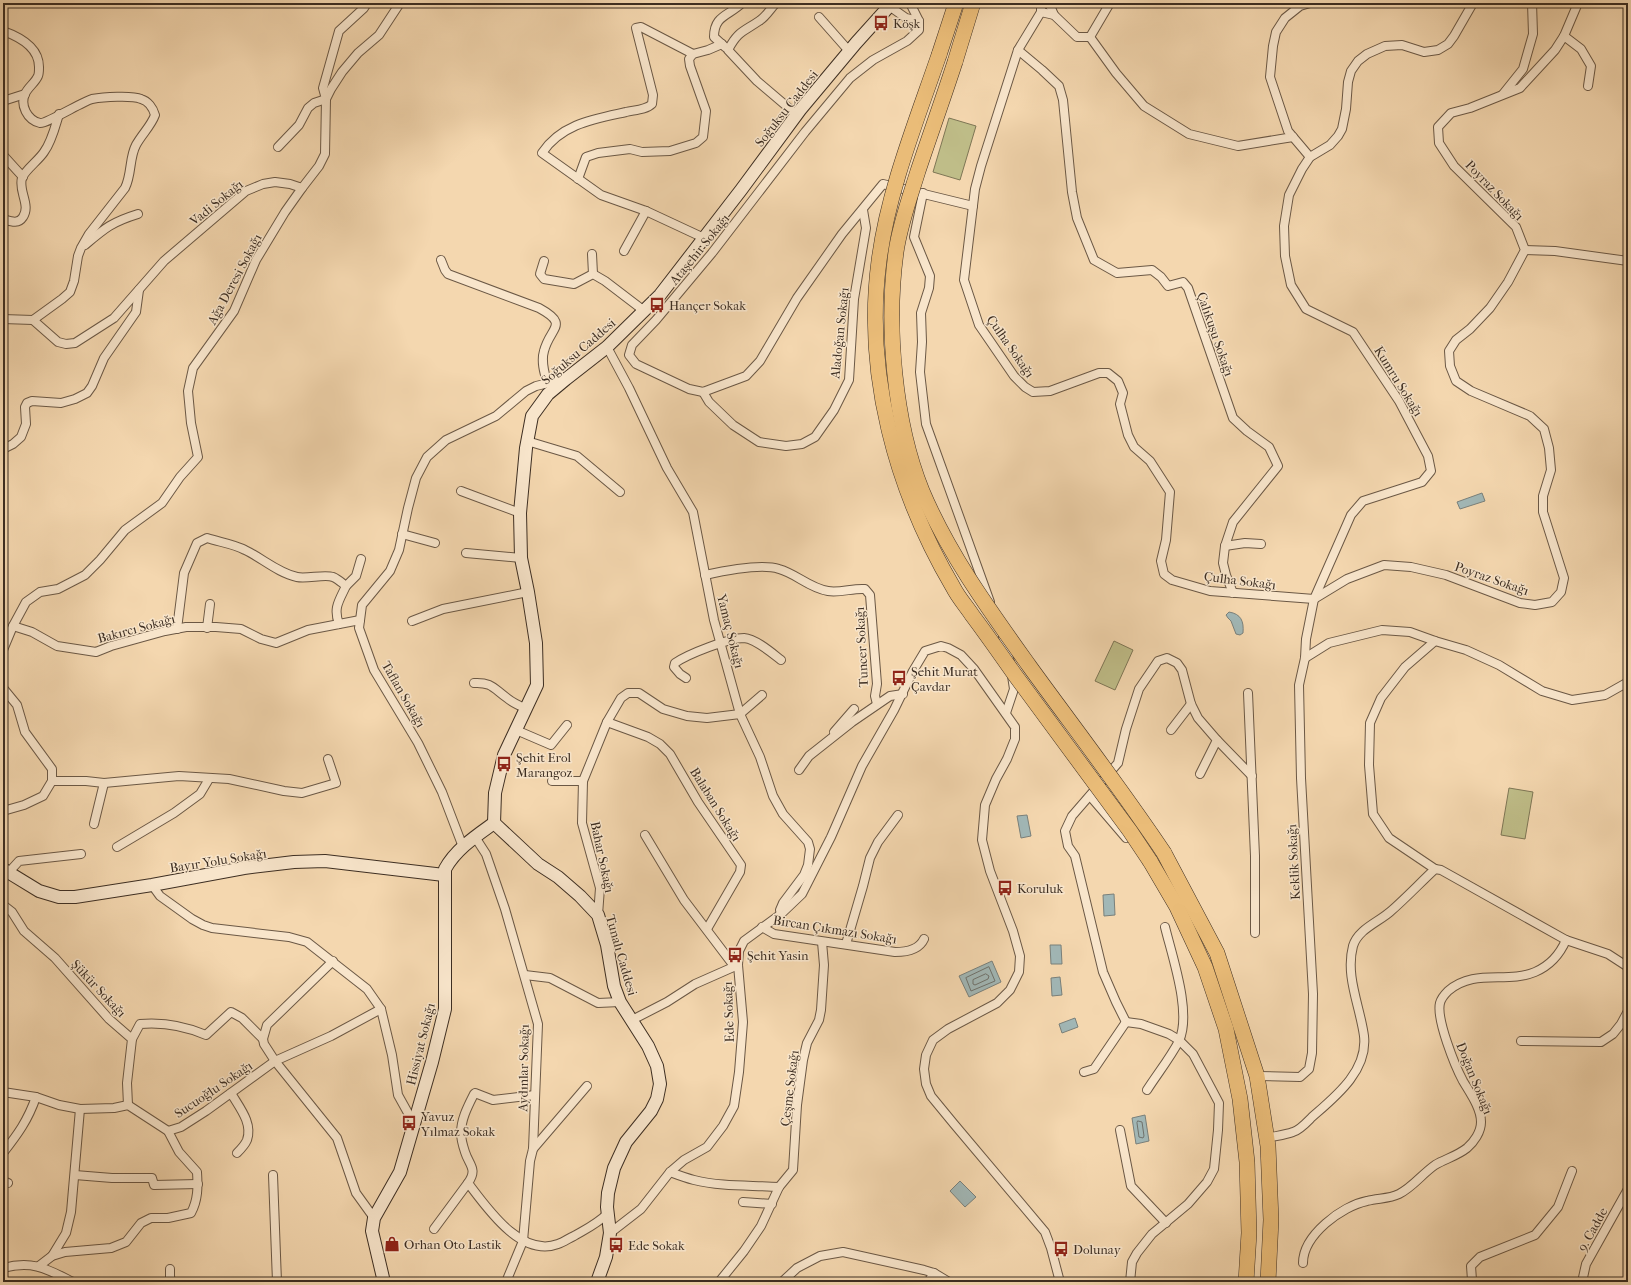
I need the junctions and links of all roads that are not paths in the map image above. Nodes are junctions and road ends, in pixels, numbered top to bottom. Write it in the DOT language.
graph roads {
  1 [pos="367,3"];
  2 [pos="400,3"];
  3 [pos="742,3"];
  4 [pos="776,3"];
  5 [pos="910,3"];
  6 [pos="956,3"];
  7 [pos="973,3"];
  8 [pos="1041,3"];
  9 [pos="1049,3"];
  10 [pos="1110,3"];
  11 [pos="1310,3"];
  12 [pos="1473,3"];
  13 [pos="1532,3"];
  14 [pos="1578,3"];
  15 [pos="891,5"];
  16 [pos="1041,12"];
  17 [pos="1054,15"];
  18 [pos="819,17"];
  19 [pos="919,21"];
  20 [pos="3,31"];
  21 [pos="1564,36"];
  22 [pos="1090,37"];
  23 [pos="722,44"];
  24 [pos="728,50"];
  25 [pos="1018,50"];
  26 [pos="849,51"];
  27 [pos="693,54"];
  28 [pos="1588,86"];
  29 [pos="25,94"];
  30 [pos="1502,96"];
  31 [pos="326,99"];
  32 [pos="3,101"];
  33 [pos="59,114"];
  34 [pos="797,115"];
  35 [pos="1292,137"];
  36 [pos="278,147"];
  37 [pos="3,155"];
  38 [pos="1310,157"];
  39 [pos="23,177"];
  40 [pos="578,179"];
  41 [pos="302,188"];
  42 [pos="923,193"];
  43 [pos="973,206"];
  44 [pos="863,210"];
  45 [pos="646,211"];
  46 [pos="138,214"];
  47 [pos="3,219"];
  48 [pos="704,238"];
  49 [pos="81,248"];
  50 [pos="1525,250"];
  51 [pos="624,252"];
  52 [pos="592,254"];
  53 [pos="442,260"];
  54 [pos="1628,260"];
  55 [pos="544,261"];
  56 [pos="593,274"];
  57 [pos="139,289"];
  58 [pos="643,310"];
  59 [pos="3,319"];
  60 [pos="33,320"];
  61 [pos="607,347"];
  62 [pos="566,379"];
  63 [pos="547,382"];
  64 [pos="703,392"];
  65 [pos="527,441"];
  66 [pos="3,449"];
  67 [pos="461,491"];
  68 [pos="620,492"];
  69 [pos="520,513"];
  70 [pos="402,534"];
  71 [pos="435,543"];
  72 [pos="1261,544"];
  73 [pos="1225,546"];
  74 [pos="466,553"];
  75 [pos="521,558"];
  76 [pos="361,559"];
  77 [pos="706,575"];
  78 [pos="346,586"];
  79 [pos="528,592"];
  80 [pos="1233,593"];
  81 [pos="1314,599"];
  82 [pos="210,604"];
  83 [pos="360,620"];
  84 [pos="412,621"];
  85 [pos="339,624"];
  86 [pos="13,626"];
  87 [pos="207,628"];
  88 [pos="177,629"];
  89 [pos="1435,642"];
  90 [pos="720,644"];
  91 [pos="3,650"];
  92 [pos="1304,658"];
  93 [pos="781,660"];
  94 [pos="686,678"];
  95 [pos="1628,682"];
  96 [pos="474,683"];
  97 [pos="3,688"];
  98 [pos="1248,693"];
  99 [pos="903,694"];
  100 [pos="762,695"];
  101 [pos="877,704"];
  102 [pos="1191,704"];
  103 [pos="854,709"];
  104 [pos="527,710"];
  105 [pos="1006,713"];
  106 [pos="740,714"];
  107 [pos="608,722"];
  108 [pos="567,725"];
  109 [pos="516,730"];
  110 [pos="1171,730"];
  111 [pos="1217,740"];
  112 [pos="825,744"];
  113 [pos="328,759"];
  114 [pos="799,770"];
  115 [pos="1200,774"];
  116 [pos="1252,776"];
  117 [pos="209,779"];
  118 [pos="52,781"];
  119 [pos="583,781"];
  120 [pos="552,782"];
  121 [pos="104,783"];
  122 [pos="1090,796"];
  123 [pos="3,811"];
  124 [pos="898,815"];
  125 [pos="494,823"];
  126 [pos="94,824"];
  127 [pos="645,835"];
  128 [pos="475,837"];
  129 [pos="1126,838"];
  130 [pos="117,847"];
  131 [pos="463,847"];
  132 [pos="81,854"];
  133 [pos="1435,869"];
  134 [pos="6,871"];
  135 [pos="444,875"];
  136 [pos="152,885"];
  137 [pos="3,905"];
  138 [pos="781,914"];
  139 [pos="598,915"];
  140 [pos="762,928"];
  141 [pos="1165,928"];
  142 [pos="707,929"];
  143 [pos="1255,933"];
  144 [pos="924,938"];
  145 [pos="1566,940"];
  146 [pos="822,942"];
  147 [pos="846,944"];
  148 [pos="333,961"];
  149 [pos="736,965"];
  150 [pos="1628,967"];
  151 [pos="525,975"];
  152 [pos="620,1002"];
  153 [pos="382,1009"];
  154 [pos="1628,1011"];
  155 [pos="632,1020"];
  156 [pos="1126,1022"];
  157 [pos="132,1039"];
  158 [pos="263,1039"];
  159 [pos="1179,1040"];
  160 [pos="1521,1041"];
  161 [pos="275,1061"];
  162 [pos="1084,1072"];
  163 [pos="1258,1080"];
  164 [pos="587,1086"];
  165 [pos="1148,1090"];
  166 [pos="3,1092"];
  167 [pos="231,1093"];
  168 [pos="535,1095"];
  169 [pos="36,1097"];
  170 [pos="128,1105"];
  171 [pos="80,1110"];
  172 [pos="414,1120"];
  173 [pos="1120,1130"];
  174 [pos="168,1131"];
  175 [pos="1266,1138"];
  176 [pos="533,1149"];
  177 [pos="3,1153"];
  178 [pos="237,1154"];
  179 [pos="1572,1171"];
  180 [pos="670,1172"];
  181 [pos="273,1174"];
  182 [pos="75,1175"];
  183 [pos="468,1183"];
  184 [pos="198,1184"];
  185 [pos="779,1187"];
  186 [pos="1628,1188"];
  187 [pos="743,1202"];
  188 [pos="772,1204"];
  189 [pos="607,1214"];
  190 [pos="374,1218"];
  191 [pos="1166,1223"];
  192 [pos="434,1229"];
  193 [pos="610,1233"];
  194 [pos="523,1241"];
  195 [pos="52,1256"];
  196 [pos="1303,1263"];
  197 [pos="39,1266"];
  198 [pos="3,1268"];
  199 [pos="170,1269"];
  200 [pos="934,1273"];
  201 [pos="73,1282"];
  202 [pos="172,1282"];
  203 [pos="277,1282"];
  204 [pos="384,1282"];
  205 [pos="506,1282"];
  206 [pos="597,1282"];
  207 [pos="719,1282"];
  208 [pos="782,1282"];
  209 [pos="928,1282"];
  210 [pos="950,1282"];
  211 [pos="1060,1282"];
  212 [pos="1130,1282"];
  213 [pos="1246,1282"];
  214 [pos="1268,1282"];
  215 [pos="1474,1282"];
  216 [pos="1582,1282"];
  1 -- 31 [label="street"];
  2 -- 31 [label="street"];
  3 -- 23 [label="street"];
  4 -- 24 [label="street"];
  5 -- 19 [label="street"];
  6 -- 213 [label="highway, bridge"];
  7 -- 163 [label="highway, bridge"];
  8 -- 16 [label="street"];
  9 -- 17 [label="street"];
  10 -- 22 [label="street"];
  11 -- 35 [label="street"];
  12 -- 38 [label="street"];
  13 -- 30 [label="street"];
  14 -- 21 [label="street, Poyraz Sokağı"];
  15 -- 19 [label="street"];
  15 -- 26 [label="main road, Soğuksu Caddesi"];
  16 -- 17 [label="street"];
  16 -- 25 [label="street, Çulha Sokağı"];
  17 -- 22 [label="street"];
  18 -- 26 [label="street"];
  19 -- 64 [label="street, Ataşehir Sokağı"];
  20 -- 29 [label="street"];
  21 -- 28 [label="street"];
  21 -- 30 [label="street, Poyraz Sokağı"];
  22 -- 35 [label="street"];
  23 -- 24 [label="street"];
  23 -- 27 [label="street"];
  24 -- 34 [label="street"];
  25 -- 43 [label="street, Çulha Sokağı"];
  25 -- 73 [label="street, Çalıkuşu Sokağı"];
  26 -- 34 [label="main road, Soğuksu Caddesi"];
  27 -- 40 [label="street"];
  27 -- 40 [label="street"];
  29 -- 32 [label="street"];
  29 -- 33 [label="street"];
  30 -- 50 [label="street, Poyraz Sokağı"];
  31 -- 36 [label="street"];
  31 -- 41 [label="street"];
  33 -- 39 [label="street"];
  33 -- 49 [label="street"];
  34 -- 48 [label="main road, Soğuksu Caddesi"];
  35 -- 38 [label="street"];
  37 -- 39 [label="street"];
  38 -- 81 [label="street, Kumru Sokağı"];
  39 -- 47 [label="street"];
  40 -- 45 [label="street"];
  41 -- 57 [label="street, Vadi Sokağı"];
  41 -- 86 [label="street, Ağa Deresi Sokağı"];
  42 -- 43 [label="street"];
  42 -- 44 [label="street"];
  42 -- 105 [label="street"];
  43 -- 80 [label="street, Çulha Sokağı"];
  44 -- 64 [label="street"];
  44 -- 64 [label="street, Aladoğan Sokağı"];
  45 -- 48 [label="street"];
  45 -- 51 [label="street"];
  46 -- 49 [label="street"];
  48 -- 58 [label="main road, Soğuksu Caddesi"];
  49 -- 60 [label="street"];
  50 -- 54 [label="street"];
  50 -- 81 [label="street, Poyraz Sokağı"];
  52 -- 56 [label="street"];
  53 -- 63 [label="street"];
  55 -- 56 [label="street"];
  56 -- 58 [label="street"];
  57 -- 60 [label="street, Vadi Sokağı"];
  57 -- 66 [label="street"];
  58 -- 61 [label="main road, Soğuksu Caddesi"];
  59 -- 60 [label="street"];
  61 -- 62 [label="main road, Soğuksu Caddesi"];
  61 -- 77 [label="street, Yamaç Sokağı"];
  62 -- 63 [label="street, Taflan Sokağı"];
  62 -- 65 [label="main road, Soğuksu Caddesi"];
  63 -- 70 [label="street, Taflan Sokağı"];
  65 -- 68 [label="street"];
  65 -- 69 [label="main road, Soğuksu Caddesi"];
  67 -- 69 [label="street"];
  69 -- 75 [label="main road, Soğuksu Caddesi"];
  70 -- 71 [label="street"];
  70 -- 83 [label="street, Taflan Sokağı"];
  72 -- 73 [label="street"];
  73 -- 80 [label="street, Çalıkuşu Sokağı"];
  74 -- 75 [label="street"];
  75 -- 79 [label="main road, Soğuksu Caddesi"];
  76 -- 78 [label="street"];
  77 -- 90 [label="street, Yamaç Sokağı"];
  77 -- 101 [label="street, Tuncer Sokağı"];
  78 -- 85 [label="street"];
  78 -- 88 [label="street"];
  79 -- 84 [label="street"];
  79 -- 104 [label="main road, Soğuksu Caddesi"];
  80 -- 81 [label="street, Çulha Sokağı"];
  81 -- 92 [label="street, Keklik Sokağı"];
  82 -- 87 [label="street"];
  83 -- 85 [label="street, Bakırcı Sokağı"];
  83 -- 131 [label="street, Taflan Sokağı"];
  85 -- 87 [label="street, Bakırcı Sokağı"];
  86 -- 88 [label="street, Bakırcı Sokağı"];
  86 -- 91 [label="street, Ağa Deresi Sokağı"];
  87 -- 88 [label="street, Bakırcı Sokağı"];
  89 -- 92 [label="street"];
  89 -- 95 [label="street"];
  89 -- 133 [label="street"];
  90 -- 93 [label="street"];
  90 -- 94 [label="street"];
  90 -- 106 [label="street, Yamaç Sokağı"];
  92 -- 163 [label="street, Keklik Sokağı"];
  96 -- 104 [label="street"];
  97 -- 118 [label="street"];
  98 -- 116 [label="street"];
  99 -- 101 [label="street"];
  99 -- 105 [label="street, Ede Sokağı"];
  99 -- 138 [label="street, Ede Sokağı"];
  100 -- 106 [label="street"];
  101 -- 112 [label="street"];
  102 -- 110 [label="street"];
  102 -- 111 [label="street"];
  102 -- 122 [label="street"];
  103 -- 112 [label="street"];
  104 -- 109 [label="main road, Soğuksu Caddesi"];
  105 -- 211 [label="street, Ede Sokağı"];
  106 -- 107 [label="street, Bahar Sokağı"];
  106 -- 138 [label="street, Yamaç Sokağı"];
  107 -- 119 [label="street, Bahar Sokağı"];
  107 -- 142 [label="street, Balaban Sokağı"];
  108 -- 109 [label="street"];
  109 -- 125 [label="main road, Soğuksu Caddesi"];
  111 -- 115 [label="street"];
  111 -- 116 [label="street"];
  112 -- 114 [label="street"];
  113 -- 117 [label="street"];
  116 -- 143 [label="street"];
  117 -- 121 [label="street"];
  117 -- 130 [label="street"];
  118 -- 121 [label="street"];
  118 -- 123 [label="street"];
  119 -- 120 [label="street"];
  119 -- 139 [label="street, Bahar Sokağı"];
  121 -- 126 [label="street"];
  122 -- 129 [label="street"];
  122 -- 156 [label="street"];
  124 -- 147 [label="street"];
  125 -- 128 [label="main road, Hissiyat Sokağı"];
  125 -- 139 [label="main road, Tunalı Caddesi"];
  127 -- 142 [label="street"];
  128 -- 131 [label="main road, Hissiyat Sokağı"];
  128 -- 151 [label="street, Aydınlar Sokağı"];
  131 -- 135 [label="main road, Hissiyat Sokağı"];
  132 -- 134 [label="street"];
  133 -- 145 [label="street"];
  133 -- 175 [label="street"];
  134 -- 136 [label="main road, Bayır Yolu Sokağı"];
  135 -- 136 [label="main road, Bayır Yolu Sokağı"];
  135 -- 172 [label="main road, Hissiyat Sokağı"];
  136 -- 148 [label="street"];
  137 -- 157 [label="street, Şükür Sokağı"];
  138 -- 140 [label="street, Ede Sokağı"];
  139 -- 152 [label="main road, Tunalı Caddesi"];
  140 -- 146 [label="street, Bircan Çıkmazı Sokağı"];
  140 -- 149 [label="street, Ede Sokağı"];
  141 -- 159 [label="street"];
  142 -- 149 [label="street"];
  144 -- 147 [label="street, Bircan Çıkmazı Sokağı"];
  145 -- 150 [label="street"];
  145 -- 196 [label="street, Doğan Sokağı"];
  146 -- 147 [label="street, Bircan Çıkmazı Sokağı"];
  146 -- 185 [label="street, Çeşme Sokağı"];
  148 -- 153 [label="street"];
  148 -- 158 [label="street"];
  149 -- 155 [label="street"];
  149 -- 180 [label="street, Ede Sokağı"];
  151 -- 152 [label="street"];
  151 -- 168 [label="street, Aydınlar Sokağı"];
  152 -- 155 [label="main road, Tunalı Caddesi"];
  153 -- 161 [label="street, Sucuoğlu Sokağı"];
  153 -- 172 [label="street"];
  154 -- 160 [label="street"];
  155 -- 189 [label="main road, Tunalı Caddesi"];
  156 -- 159 [label="street"];
  156 -- 162 [label="street"];
  157 -- 158 [label="street"];
  157 -- 170 [label="street"];
  158 -- 161 [label="street"];
  159 -- 165 [label="street"];
  159 -- 191 [label="street"];
  161 -- 167 [label="street, Sucuoğlu Sokağı"];
  161 -- 190 [label="street"];
  163 -- 175 [label="highway"];
  164 -- 176 [label="street"];
  166 -- 169 [label="street"];
  167 -- 174 [label="street, Sucuoğlu Sokağı"];
  167 -- 178 [label="street"];
  168 -- 176 [label="street, Aydınlar Sokağı"];
  168 -- 183 [label="street"];
  169 -- 171 [label="street"];
  169 -- 177 [label="street"];
  170 -- 171 [label="street"];
  170 -- 174 [label="street, Sucuoğlu Sokağı"];
  171 -- 182 [label="street"];
  172 -- 190 [label="main road, Hissiyat Sokağı"];
  173 -- 191 [label="street"];
  174 -- 184 [label="street"];
  175 -- 214 [label="highway"];
  176 -- 194 [label="street, Aydınlar Sokağı"];
  179 -- 215 [label="street"];
  180 -- 185 [label="street"];
  180 -- 193 [label="street, Ede Sokağı"];
  181 -- 203 [label="street"];
  182 -- 184 [label="street"];
  182 -- 195 [label="street"];
  183 -- 192 [label="street"];
  183 -- 194 [label="street"];
  184 -- 195 [label="street"];
  185 -- 188 [label="street, Çeşme Sokağı"];
  186 -- 216 [label="street, 9. Cadde"];
  187 -- 188 [label="street"];
  188 -- 207 [label="street, Çeşme Sokağı"];
  189 -- 193 [label="main road, Tunalı Caddesi"];
  189 -- 194 [label="street"];
  190 -- 204 [label="main road, Hissiyat Sokağı"];
  191 -- 212 [label="street"];
  193 -- 206 [label="main road, Tunalı Caddesi"];
  194 -- 205 [label="street, Aydınlar Sokağı"];
  195 -- 197 [label="street"];
  197 -- 198 [label="street"];
  197 -- 201 [label="street"];
  199 -- 202 [label="street"];
  200 -- 208 [label="street"];
  200 -- 209 [label="street"];
  200 -- 210 [label="street"];
}
